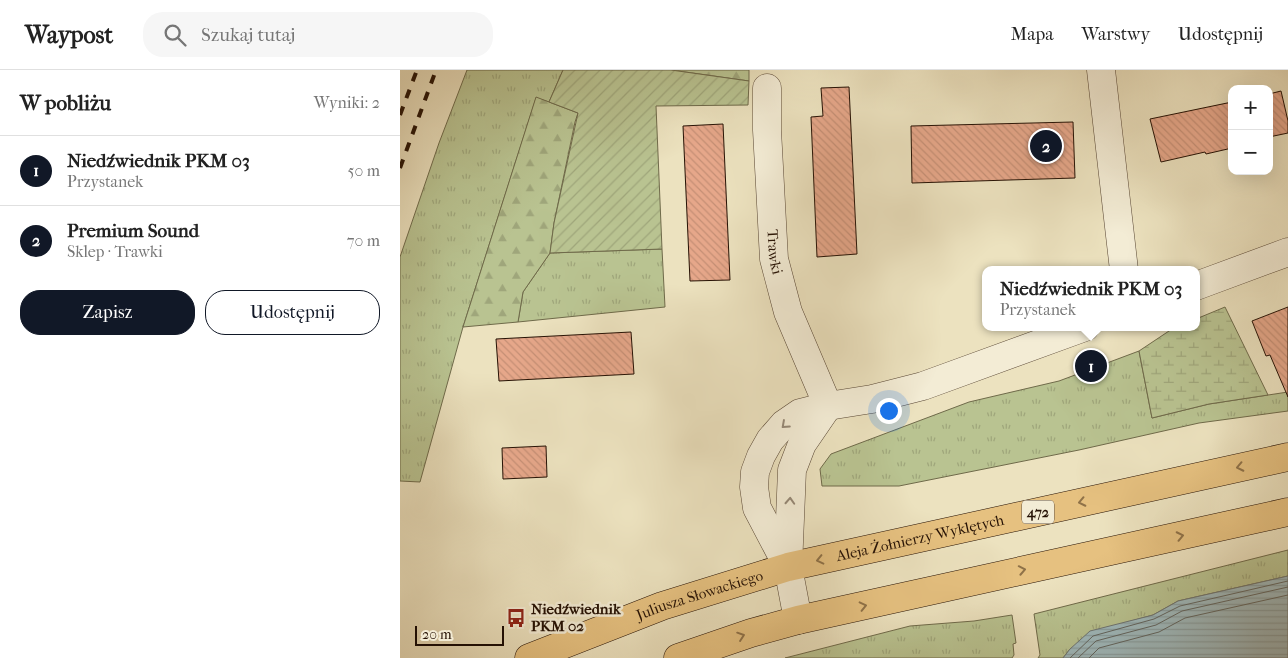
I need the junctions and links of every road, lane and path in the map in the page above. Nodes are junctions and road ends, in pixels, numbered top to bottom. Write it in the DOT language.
graph roads {
  1 [pos="1101,70"];
  2 [pos="767,88"];
  3 [pos="1288,252"];
  4 [pos="1123,266"];
  5 [pos="1200,285"];
  6 [pos="1074,331"];
  7 [pos="828,406"];
  8 [pos="1288,457"];
  9 [pos="1288,512"];
  10 [pos="788,568"];
  11 [pos="798,620"];
  12 [pos="529,658"];
  13 [pos="678,658"];
  1 -- 4 [label="street"];
  2 -- 7 [label="street, Trawki"];
  3 -- 5 [label="street"];
  6 -- 7 [label="street"];
  10 -- 7 [label="street, one-way"];
  7 -- 10 [label="street, one-way"];
  8 -- 10 [label="main road, Aleja Żołnierzy Wyklętych / 472, one-way"];
  11 -- 9 [label="main road, one-way"];
  10 -- 11 [label="street"];
  10 -- 12 [label="main road, Juliusza Słowackiego / 472"];
  13 -- 11 [label="main road, one-way"];
}
